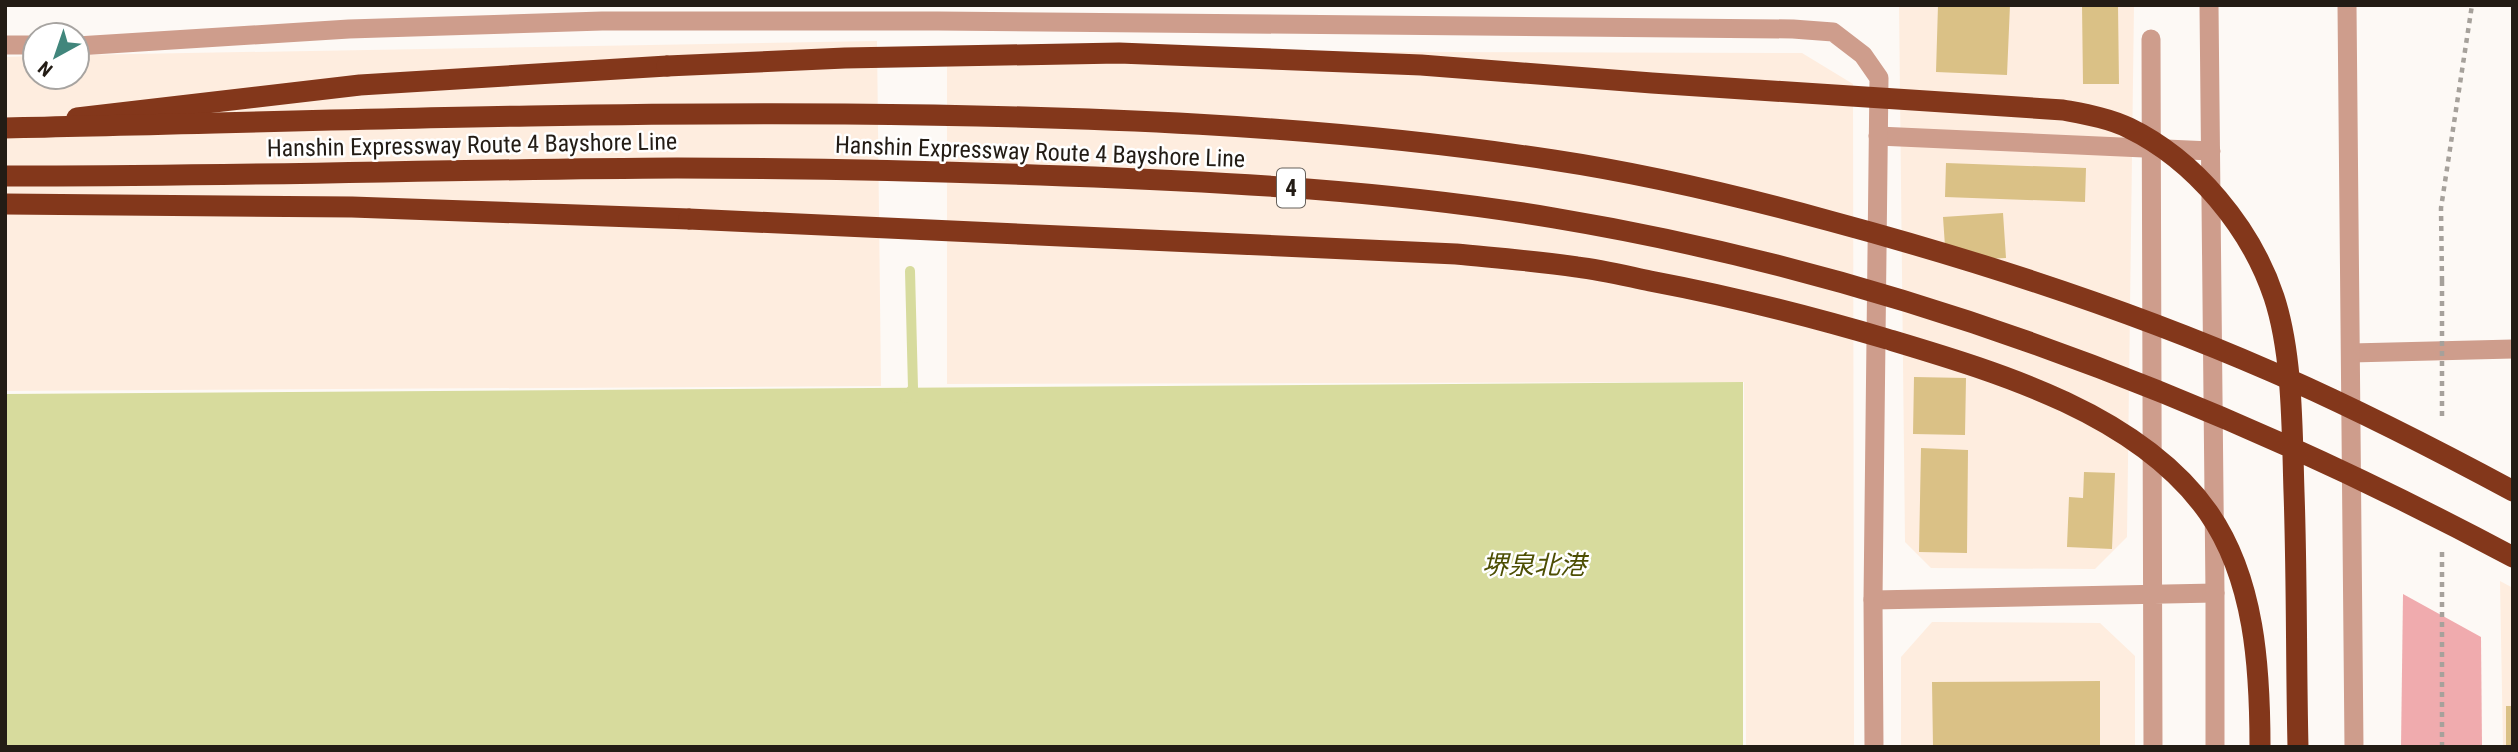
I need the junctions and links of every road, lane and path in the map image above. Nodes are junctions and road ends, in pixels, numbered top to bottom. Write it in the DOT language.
graph roads {
  1 [pos="2209,5"];
  2 [pos="2347,5"];
  3 [pos="2472,5"];
  4 [pos="2151,39"];
  5 [pos="91,45"];
  6 [pos="5,127"];
  7 [pos="1878,136"];
  8 [pos="2150,149"];
  9 [pos="2211,151"];
  10 [pos="5,176"];
  11 [pos="5,204"];
  12 [pos="2513,349"];
  13 [pos="2351,353"];
  14 [pos="2442,422"];
  15 [pos="2513,491"];
  16 [pos="2442,544"];
  17 [pos="2513,557"];
  18 [pos="2216,593"];
  19 [pos="2152,596"];
  20 [pos="1873,600"];
  21 [pos="1874,747"];
  22 [pos="2152,747"];
  23 [pos="2215,747"];
  24 [pos="2260,747"];
  25 [pos="2298,747"];
  26 [pos="2354,747"];
  27 [pos="2442,747"];
  1 -- 9 [label="street"];
  2 -- 13 [label="street"];
  3 -- 14 [label="path, bridge"];
  4 -- 8 [label="street"];
  5 -- 7 [label="street"];
  6 -- 15 [label="highway, Hanshin Expressway Route 4 Bayshore Line, bridge"];
  6 -- 25 [label="highway, bridge"];
  7 -- 8 [label="street"];
  7 -- 20 [label="street"];
  8 -- 9 [label="street"];
  8 -- 19 [label="street"];
  9 -- 18 [label="street"];
  10 -- 17 [label="highway, Hanshin Expressway Route 4 Bayshore Line / 4, bridge"];
  11 -- 24 [label="highway, bridge"];
  12 -- 13 [label="street"];
  13 -- 26 [label="street"];
  16 -- 27 [label="path"];
  18 -- 19 [label="street"];
  18 -- 23 [label="street"];
  19 -- 20 [label="street"];
  19 -- 22 [label="street"];
  20 -- 21 [label="street"];
}
